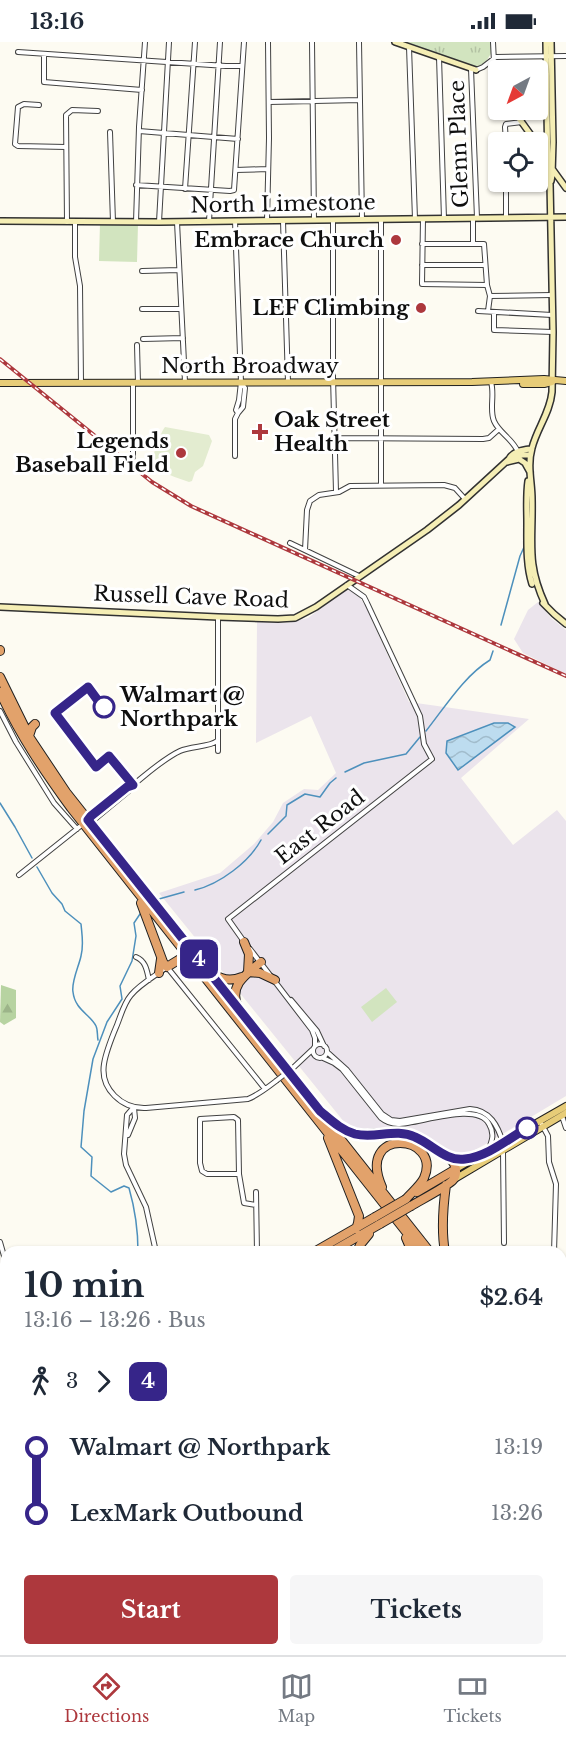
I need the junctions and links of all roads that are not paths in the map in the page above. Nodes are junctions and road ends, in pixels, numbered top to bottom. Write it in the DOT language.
graph roads {
  1 [pos="145,42"];
  2 [pos="169,42"];
  3 [pos="195,42"];
  4 [pos="219,42"];
  5 [pos="244,42"];
  6 [pos="268,42"];
  7 [pos="312,42"];
  8 [pos="359,42"];
  9 [pos="396,42"];
  10 [pos="493,42"];
  11 [pos="546,42"];
  12 [pos="551,42"];
  13 [pos="409,47"];
  14 [pos="18,51"];
  15 [pos="44,54"];
  16 [pos="549,56"];
  17 [pos="566,56"];
  18 [pos="439,57"];
  19 [pos="494,57"];
  20 [pos="494,60"];
  21 [pos="144,61"];
  22 [pos="168,62"];
  23 [pos="193,63"];
  24 [pos="218,66"];
  25 [pos="242,66"];
  26 [pos="474,69"];
  27 [pos="142,90"];
  28 [pos="313,100"];
  29 [pos="360,100"];
  30 [pos="269,102"];
  31 [pos="39,105"];
  32 [pos="550,108"];
  33 [pos="98,111"];
  34 [pos="522,122"];
  35 [pos="139,131"];
  36 [pos="110,132"];
  37 [pos="505,132"];
  38 [pos="528,132"];
  39 [pos="164,133"];
  40 [pos="188,135"];
  41 [pos="213,138"];
  42 [pos="238,139"];
  43 [pos="66,147"];
  44 [pos="548,156"];
  45 [pos="268,169"];
  46 [pos="552,169"];
  47 [pos="236,170"];
  48 [pos="548,174"];
  49 [pos="550,183"];
  50 [pos="136,185"];
  51 [pos="161,186"];
  52 [pos="566,188"];
  53 [pos="185,189"];
  54 [pos="210,190"];
  55 [pos="506,192"];
  56 [pos="551,217"];
  57 [pos="566,217"];
  58 [pos="475,218"];
  59 [pos="506,218"];
  60 [pos="333,219"];
  61 [pos="362,219"];
  62 [pos="381,219"];
  63 [pos="415,219"];
  64 [pos="423,219"];
  65 [pos="444,219"];
  66 [pos="236,220"];
  67 [pos="267,220"];
  68 [pos="283,220"];
  69 [pos="315,220"];
  70 [pos="0,221"];
  71 [pos="177,221"];
  72 [pos="209,221"];
  73 [pos="67,222"];
  74 [pos="75,222"];
  75 [pos="113,222"];
  76 [pos="136,222"];
  77 [pos="159,222"];
  78 [pos="423,244"];
  79 [pos="473,244"];
  80 [pos="422,265"];
  81 [pos="485,265"];
  82 [pos="179,270"];
  83 [pos="142,271"];
  84 [pos="487,285"];
  85 [pos="552,295"];
  86 [pos="490,296"];
  87 [pos="142,309"];
  88 [pos="181,309"];
  89 [pos="478,311"];
  90 [pos="491,312"];
  91 [pos="552,315"];
  92 [pos="553,332"];
  93 [pos="183,338"];
  94 [pos="143,339"];
  95 [pos="137,345"];
  96 [pos="552,381"];
  97 [pos="566,381"];
  98 [pos="135,382"];
  99 [pos="185,382"];
  100 [pos="241,382"];
  101 [pos="288,382"];
  102 [pos="334,382"];
  103 [pos="381,382"];
  104 [pos="491,382"];
  105 [pos="0,383"];
  106 [pos="81,383"];
  107 [pos="499,429"];
  108 [pos="335,438"];
  109 [pos="381,439"];
  110 [pos="518,452"];
  111 [pos="531,452"];
  112 [pos="235,456"];
  113 [pos="133,457"];
  114 [pos="507,461"];
  115 [pos="530,473"];
  116 [pos="381,485"];
  117 [pos="336,492"];
  118 [pos="465,499"];
  119 [pos="290,543"];
  120 [pos="305,550"];
  121 [pos="360,577"];
  122 [pos="347,585"];
  123 [pos="0,607"];
  124 [pos="218,617"];
  125 [pos="566,624"];
  126 [pos="0,677"];
  127 [pos="0,692"];
  128 [pos="0,711"];
  129 [pos="217,741"];
  130 [pos="218,751"];
  131 [pos="83,824"];
  132 [pos="19,875"];
  133 [pos="134,888"];
  134 [pos="244,942"];
  135 [pos="160,956"];
  136 [pos="136,957"];
  137 [pos="180,959"];
  138 [pos="261,963"];
  139 [pos="196,966"];
  140 [pos="167,967"];
  141 [pos="207,969"];
  142 [pos="159,973"];
  143 [pos="246,974"];
  144 [pos="149,980"];
  145 [pos="230,980"];
  146 [pos="274,980"];
  147 [pos="236,987"];
  148 [pos="286,995"];
  149 [pos="242,1014"];
  150 [pos="324,1046"];
  151 [pos="313,1048"];
  152 [pos="327,1052"];
  153 [pos="315,1057"];
  154 [pos="323,1058"];
  155 [pos="294,1067"];
  156 [pos="259,1081"];
  157 [pos="276,1081"];
  158 [pos="265,1089"];
  159 [pos="254,1096"];
  160 [pos="124,1104"];
  161 [pos="566,1106"];
  162 [pos="134,1108"];
  163 [pos="146,1108"];
  164 [pos="320,1111"];
  165 [pos="562,1112"];
  166 [pos="127,1115"];
  167 [pos="135,1118"];
  168 [pos="542,1124"];
  169 [pos="566,1128"];
  170 [pos="325,1131"];
  171 [pos="126,1138"];
  172 [pos="503,1142"];
  173 [pos="503,1150"];
  174 [pos="488,1152"];
  175 [pos="448,1157"];
  176 [pos="476,1157"];
  177 [pos="456,1169"];
  178 [pos="239,1174"];
  179 [pos="449,1183"];
  180 [pos="255,1192"];
  181 [pos="389,1202"];
  182 [pos="408,1202"];
  183 [pos="256,1205"];
  184 [pos="395,1218"];
  185 [pos="378,1220"];
  186 [pos="356,1228"];
  187 [pos="342,1236"];
  188 [pos="504,1243"];
  189 [pos="155,1246"];
  190 [pos="256,1246"];
  191 [pos="324,1246"];
  192 [pos="341,1246"];
  193 [pos="345,1246"];
  194 [pos="360,1246"];
  195 [pos="410,1246"];
  196 [pos="417,1246"];
  197 [pos="425,1246"];
  198 [pos="445,1246"];
  199 [pos="554,1246"];
  1 -- 21 [label="street"];
  2 -- 22 [label="street"];
  3 -- 23 [label="street"];
  4 -- 24 [label="street"];
  5 -- 25 [label="street"];
  6 -- 30 [label="street"];
  7 -- 28 [label="street"];
  8 -- 29 [label="street"];
  9 -- 13 [label="street"];
  10 -- 19 [label="street"];
  11 -- 16 [label="street"];
  12 -- 16 [label="street"];
  13 -- 18 [label="street"];
  13 -- 63 [label="street"];
  14 -- 15 [label="street"];
  15 -- 21 [label="street"];
  15 -- 27 [label="street"];
  16 -- 17 [label="street"];
  16 -- 19 [label="street"];
  16 -- 32 [label="street"];
  18 -- 26 [label="street"];
  18 -- 65 [label="street"];
  19 -- 20 [label="street"];
  19 -- 26 [label="street"];
  21 -- 22 [label="street"];
  21 -- 27 [label="street"];
  22 -- 23 [label="street"];
  22 -- 39 [label="street"];
  23 -- 24 [label="street"];
  23 -- 40 [label="street"];
  24 -- 25 [label="street"];
  24 -- 41 [label="street"];
  25 -- 42 [label="street"];
  26 -- 58 [label="street, Glenn Place"];
  27 -- 35 [label="street"];
  28 -- 29 [label="street"];
  28 -- 30 [label="street"];
  28 -- 69 [label="street"];
  29 -- 61 [label="street"];
  30 -- 45 [label="street"];
  31 -- 43 [label="street"];
  32 -- 44 [label="street"];
  32 -- 46 [label="street"];
  33 -- 43 [label="street"];
  34 -- 37 [label="street"];
  34 -- 38 [label="street"];
  35 -- 39 [label="street"];
  35 -- 50 [label="street"];
  36 -- 75 [label="street"];
  39 -- 40 [label="street"];
  39 -- 51 [label="street"];
  40 -- 41 [label="street"];
  40 -- 53 [label="street"];
  41 -- 42 [label="street"];
  41 -- 54 [label="street"];
  42 -- 47 [label="street"];
  43 -- 73 [label="street"];
  45 -- 47 [label="street"];
  45 -- 67 [label="street"];
  46 -- 49 [label="street"];
  46 -- 52 [label="street"];
  47 -- 54 [label="street"];
  48 -- 49 [label="street"];
  49 -- 56 [label="street"];
  50 -- 51 [label="street"];
  50 -- 76 [label="street"];
  51 -- 53 [label="street"];
  51 -- 77 [label="street"];
  53 -- 54 [label="street"];
  54 -- 72 [label="street"];
  55 -- 59 [label="street"];
  56 -- 57 [label="street, North Limestone"];
  56 -- 59 [label="street, North Limestone"];
  56 -- 85 [label="street"];
  58 -- 59 [label="street, North Limestone"];
  58 -- 65 [label="street, North Limestone"];
  58 -- 79 [label="street, Glenn Place"];
  60 -- 61 [label="street, North Limestone"];
  60 -- 69 [label="street, North Limestone"];
  60 -- 102 [label="street"];
  61 -- 62 [label="street, North Limestone"];
  62 -- 63 [label="street, North Limestone"];
  62 -- 103 [label="street"];
  63 -- 64 [label="street, North Limestone"];
  64 -- 65 [label="street, North Limestone"];
  64 -- 78 [label="street"];
  66 -- 67 [label="street, North Limestone"];
  66 -- 72 [label="street, North Limestone"];
  66 -- 100 [label="street"];
  67 -- 68 [label="street, North Limestone"];
  68 -- 69 [label="street, North Limestone"];
  68 -- 101 [label="street"];
  70 -- 73 [label="street, North Limestone"];
  71 -- 72 [label="street, North Limestone"];
  71 -- 77 [label="street, North Limestone"];
  71 -- 82 [label="street"];
  73 -- 74 [label="street, North Limestone"];
  74 -- 75 [label="street, North Limestone"];
  74 -- 106 [label="street"];
  75 -- 76 [label="street, North Limestone"];
  76 -- 77 [label="street, North Limestone"];
  78 -- 79 [label="street"];
  78 -- 80 [label="street"];
  79 -- 81 [label="street"];
  80 -- 81 [label="street"];
  80 -- 84 [label="street"];
  81 -- 84 [label="street"];
  82 -- 83 [label="street"];
  82 -- 88 [label="street"];
  84 -- 86 [label="street"];
  85 -- 86 [label="street"];
  85 -- 91 [label="street"];
  86 -- 90 [label="street"];
  87 -- 88 [label="street"];
  88 -- 93 [label="street"];
  89 -- 90 [label="street"];
  90 -- 91 [label="street"];
  90 -- 92 [label="street"];
  91 -- 92 [label="street"];
  92 -- 96 [label="street"];
  93 -- 94 [label="street"];
  93 -- 99 [label="street"];
  95 -- 98 [label="street"];
  96 -- 97 [label="main road, North Broadway"];
  96 -- 104 [label="main road, North Broadway"];
  96 -- 111 [label="street"];
  98 -- 99 [label="main road, North Broadway"];
  98 -- 106 [label="main road, North Broadway"];
  98 -- 113 [label="street"];
  99 -- 100 [label="main road, North Broadway"];
  100 -- 101 [label="main road, North Broadway"];
  100 -- 112 [label="street"];
  101 -- 102 [label="main road, North Broadway"];
  102 -- 103 [label="main road, North Broadway"];
  102 -- 108 [label="street"];
  103 -- 104 [label="main road, North Broadway"];
  103 -- 109 [label="street"];
  104 -- 107 [label="street"];
  105 -- 106 [label="main road, North Broadway"];
  107 -- 109 [label="street"];
  107 -- 110 [label="street"];
  108 -- 109 [label="street"];
  108 -- 117 [label="street"];
  109 -- 116 [label="street"];
  110 -- 111 [label="street, Russell Cave Road"];
  110 -- 114 [label="street, Russell Cave Road"];
  111 -- 114 [label="street"];
  111 -- 115 [label="street"];
  114 -- 115 [label="street"];
  114 -- 118 [label="street, Russell Cave Road"];
  115 -- 125 [label="street"];
  116 -- 117 [label="street"];
  116 -- 118 [label="street"];
  117 -- 120 [label="street"];
  118 -- 121 [label="street, Russell Cave Road"];
  119 -- 120 [label="street"];
  120 -- 121 [label="street"];
  121 -- 122 [label="street, Russell Cave Road"];
  122 -- 124 [label="street, Russell Cave Road"];
  122 -- 134 [label="street, East Road"];
  123 -- 124 [label="street, Russell Cave Road"];
  124 -- 129 [label="street"];
  126 -- 131 [label="highway"];
  127 -- 131 [label="highway"];
  128 -- 131 [label="street"];
  129 -- 130 [label="street"];
  129 -- 131 [label="street"];
  131 -- 132 [label="street"];
  131 -- 133 [label="highway"];
  131 -- 141 [label="highway"];
  133 -- 135 [label="highway"];
  133 -- 139 [label="highway"];
  134 -- 138 [label="street"];
  134 -- 143 [label="highway"];
  135 -- 137 [label="highway"];
  135 -- 140 [label="highway"];
  135 -- 142 [label="highway"];
  136 -- 144 [label="street"];
  137 -- 139 [label="highway"];
  137 -- 140 [label="highway"];
  138 -- 143 [label="highway"];
  138 -- 146 [label="street"];
  139 -- 170 [label="highway"];
  140 -- 142 [label="street"];
  140 -- 156 [label="street"];
  141 -- 145 [label="highway"];
  141 -- 149 [label="highway"];
  142 -- 144 [label="street"];
  143 -- 145 [label="highway"];
  143 -- 146 [label="highway"];
  143 -- 147 [label="highway"];
  144 -- 160 [label="street"];
  145 -- 147 [label="highway"];
  146 -- 148 [label="street"];
  147 -- 149 [label="highway"];
  148 -- 150 [label="street"];
  148 -- 151 [label="street"];
  149 -- 164 [label="highway"];
  150 -- 151 [label="street"];
  150 -- 152 [label="street"];
  151 -- 153 [label="street"];
  151 -- 155 [label="street"];
  152 -- 154 [label="street"];
  152 -- 172 [label="street"];
  153 -- 154 [label="street"];
  153 -- 155 [label="street"];
  154 -- 174 [label="street"];
  155 -- 157 [label="street, bridge"];
  156 -- 157 [label="street"];
  156 -- 158 [label="street"];
  156 -- 159 [label="street"];
  157 -- 158 [label="street"];
  158 -- 159 [label="street"];
  159 -- 163 [label="street"];
  160 -- 162 [label="street"];
  160 -- 166 [label="street"];
  161 -- 165 [label="main road"];
  162 -- 163 [label="street"];
  162 -- 166 [label="street"];
  162 -- 167 [label="street"];
  163 -- 167 [label="street"];
  164 -- 175 [label="highway"];
  164 -- 181 [label="highway"];
  165 -- 168 [label="main road"];
  165 -- 169 [label="street"];
  166 -- 171 [label="street"];
  167 -- 171 [label="street"];
  168 -- 172 [label="main road"];
  168 -- 173 [label="main road"];
  168 -- 199 [label="street"];
  170 -- 184 [label="highway"];
  170 -- 186 [label="highway"];
  171 -- 189 [label="street"];
  172 -- 173 [label="street"];
  172 -- 174 [label="main road"];
  173 -- 179 [label="main road"];
  173 -- 188 [label="street"];
  174 -- 176 [label="main road"];
  175 -- 176 [label="highway"];
  175 -- 177 [label="highway"];
  176 -- 177 [label="main road"];
  177 -- 179 [label="highway"];
  177 -- 182 [label="highway"];
  178 -- 178 [label="street"];
  178 -- 183 [label="street"];
  179 -- 182 [label="highway"];
  179 -- 198 [label="highway"];
  180 -- 183 [label="street"];
  181 -- 182 [label="highway"];
  181 -- 197 [label="highway"];
  182 -- 185 [label="highway, bridge"];
  183 -- 190 [label="street"];
  184 -- 195 [label="highway"];
  184 -- 196 [label="highway"];
  185 -- 186 [label="highway"];
  185 -- 193 [label="highway"];
  185 -- 194 [label="highway"];
  186 -- 187 [label="highway"];
  187 -- 191 [label="highway"];
  187 -- 192 [label="highway"];
}
